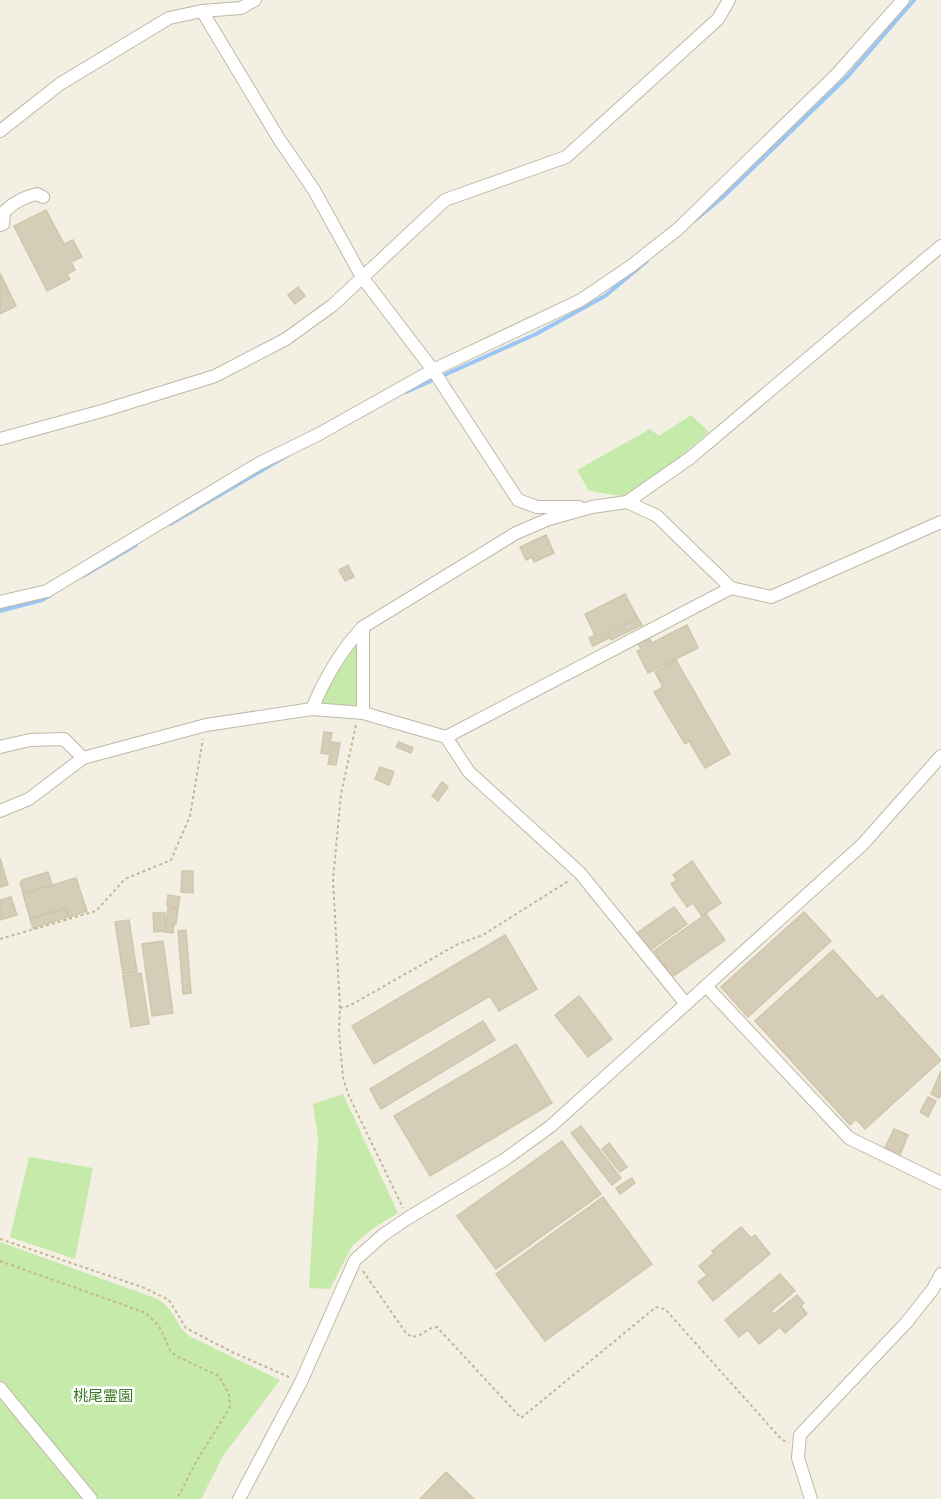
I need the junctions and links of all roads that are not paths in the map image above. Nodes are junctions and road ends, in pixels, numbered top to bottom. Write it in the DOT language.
graph roads {
  1 [pos="255,0"];
  2 [pos="729,0"];
  3 [pos="903,0"];
  4 [pos="202,11"];
  5 [pos="0,131"];
  6 [pos="43,197"];
  7 [pos="0,225"];
  8 [pos="941,246"];
  9 [pos="362,276"];
  10 [pos="433,370"];
  11 [pos="0,439"];
  12 [pos="627,502"];
  13 [pos="592,507"];
  14 [pos="941,522"];
  15 [pos="731,588"];
  16 [pos="0,602"];
  17 [pos="363,627"];
  18 [pos="312,709"];
  19 [pos="360,713"];
  20 [pos="446,737"];
  21 [pos="0,747"];
  22 [pos="941,756"];
  23 [pos="83,758"];
  24 [pos="0,811"];
  25 [pos="706,986"];
  26 [pos="686,1004"];
  27 [pos="941,1184"];
  28 [pos="941,1274"];
  29 [pos="0,1388"];
  30 [pos="91,1499"];
  31 [pos="239,1499"];
  32 [pos="811,1499"];
  1 -- 4 [label="street"];
  2 -- 9 [label="street"];
  3 -- 10 [label="street"];
  4 -- 5 [label="street"];
  4 -- 9 [label="street"];
  6 -- 7 [label="street"];
  8 -- 12 [label="street"];
  9 -- 10 [label="street"];
  9 -- 11 [label="street"];
  10 -- 13 [label="street"];
  10 -- 16 [label="street"];
  12 -- 13 [label="street"];
  12 -- 15 [label="street"];
  13 -- 17 [label="street"];
  14 -- 15 [label="street"];
  15 -- 20 [label="street"];
  17 -- 18 [label="street"];
  17 -- 19 [label="street"];
  18 -- 19 [label="street"];
  18 -- 23 [label="street"];
  19 -- 20 [label="street"];
  20 -- 26 [label="street"];
  21 -- 23 [label="street"];
  22 -- 25 [label="street"];
  23 -- 24 [label="street"];
  25 -- 26 [label="street"];
  25 -- 27 [label="street"];
  26 -- 31 [label="street"];
  28 -- 32 [label="street"];
  29 -- 30 [label="street"];
}
